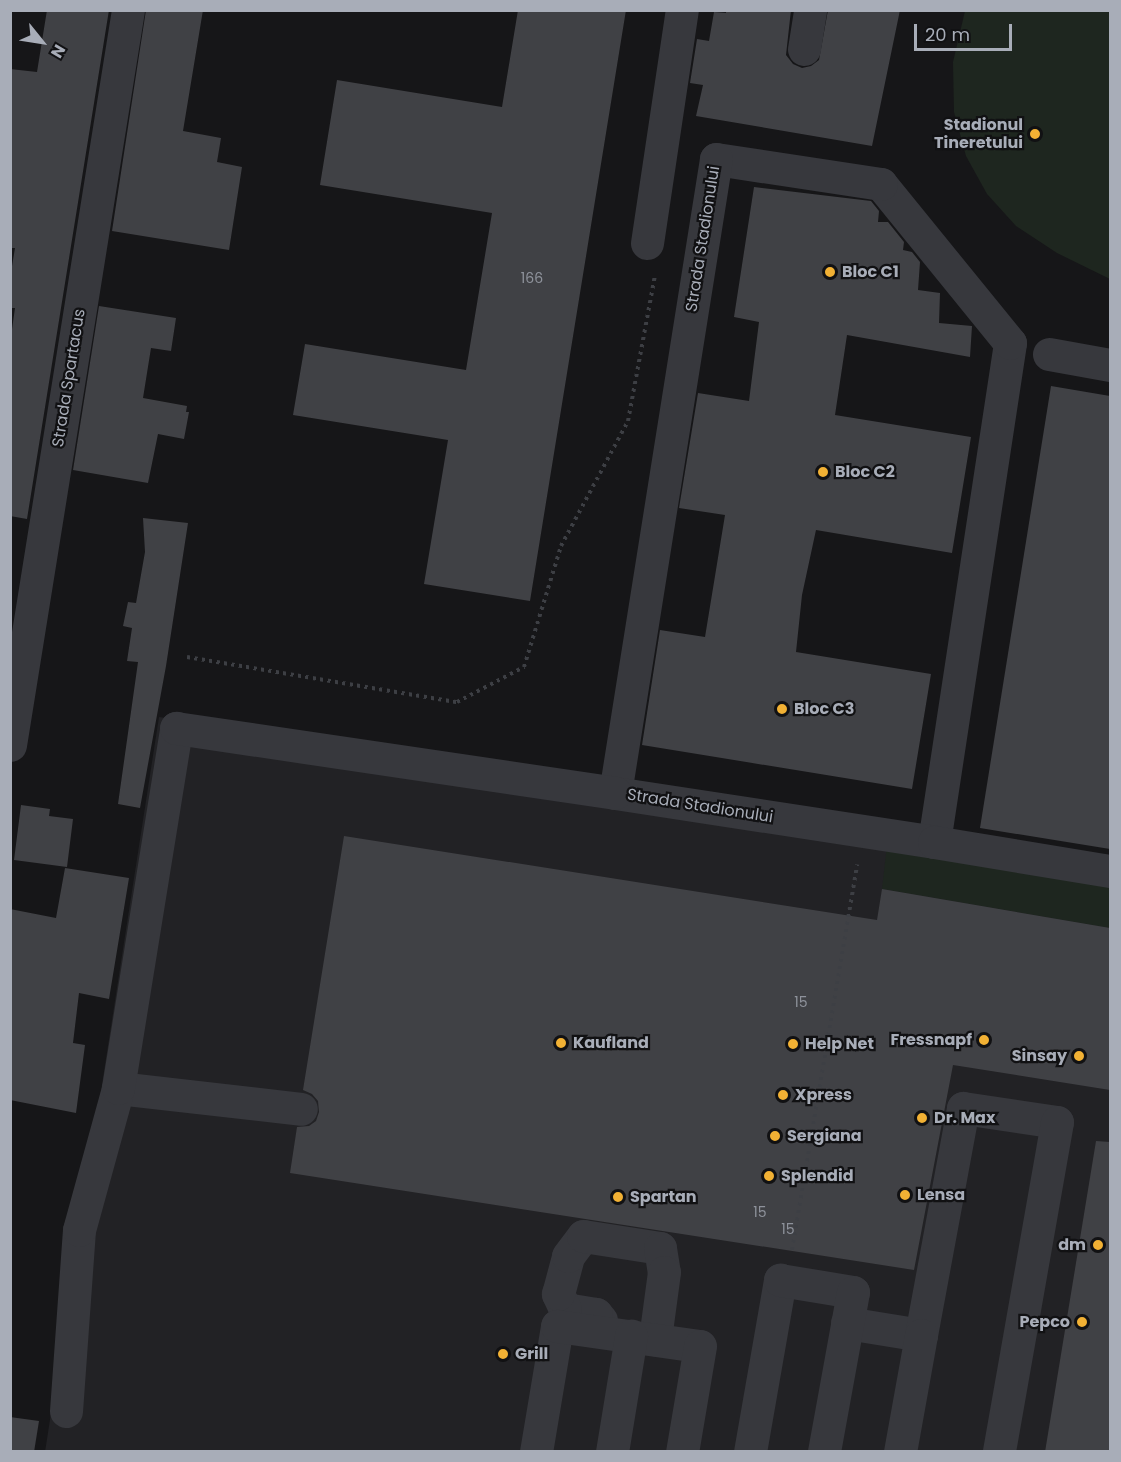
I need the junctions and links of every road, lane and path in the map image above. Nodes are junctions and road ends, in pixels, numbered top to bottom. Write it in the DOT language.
graph roads {
  1 [pos="128,10"];
  2 [pos="682,10"];
  3 [pos="810,10"];
  4 [pos="804,49"];
  5 [pos="647,243"];
  6 [pos="1049,354"];
  7 [pos="1110,365"];
  8 [pos="188,657"];
  9 [pos="10,745"];
  10 [pos="615,794"];
  11 [pos="862,831"];
  12 [pos="934,842"];
  13 [pos="1110,872"];
  14 [pos="118,1088"];
  15 [pos="301,1109"];
  16 [pos="787,1281"];
  17 [pos="847,1323"];
  18 [pos="921,1335"];
  19 [pos="632,1336"];
  20 [pos="66,1411"];
  21 [pos="536,1452"];
  22 [pos="612,1452"];
  23 [pos="682,1452"];
  24 [pos="750,1452"];
  25 [pos="824,1452"];
  26 [pos="900,1452"];
  27 [pos="999,1452"];
  1 -- 9 [label="street, Strada Spartacus"];
  2 -- 5 [label="street"];
  3 -- 4 [label="street"];
  5 -- 8 [label="path"];
  6 -- 7 [label="street"];
  10 -- 11 [label="street, Strada Stadionului"];
  10 -- 12 [label="street, Strada Stadionului"];
  10 -- 14 [label="street"];
  11 -- 12 [label="street, Strada Stadionului"];
  11 -- 16 [label="path"];
  12 -- 13 [label="street, Strada Stadionului"];
  14 -- 15 [label="street"];
  14 -- 20 [label="street"];
  16 -- 17 [label="street"];
  16 -- 24 [label="street"];
  17 -- 18 [label="street"];
  17 -- 25 [label="street"];
  18 -- 26 [label="street"];
  18 -- 27 [label="street"];
  19 -- 21 [label="street"];
  19 -- 22 [label="street"];
  19 -- 23 [label="street"];
}
